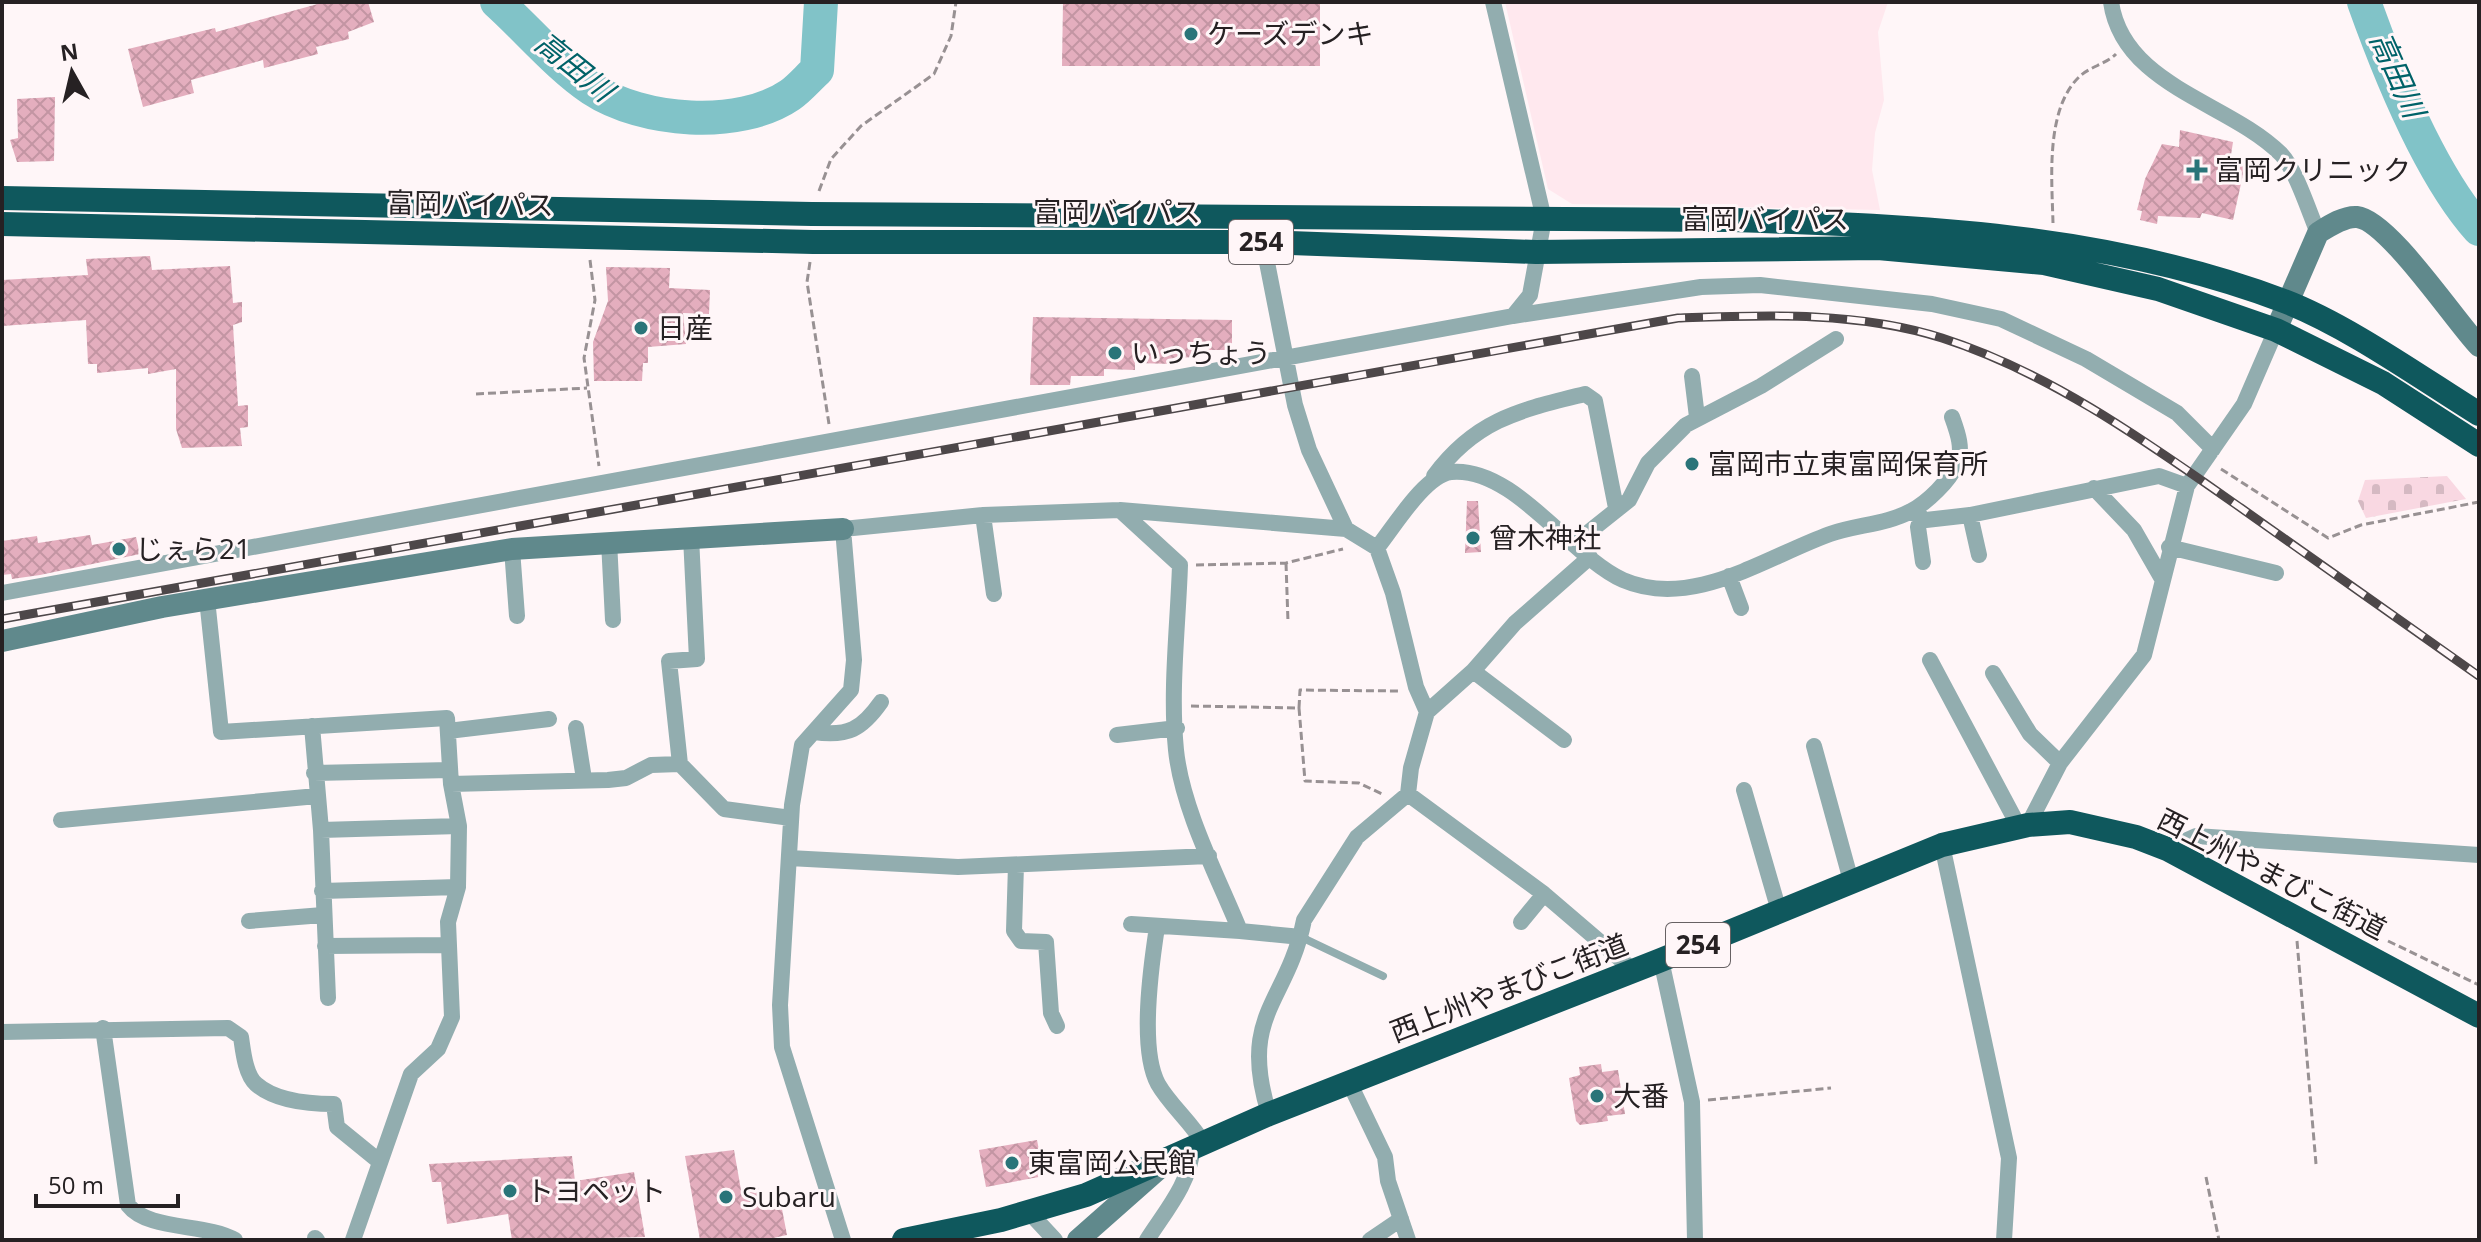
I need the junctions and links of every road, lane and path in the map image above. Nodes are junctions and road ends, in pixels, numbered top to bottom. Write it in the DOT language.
graph roads {
  1 [pos="956,2"];
  2 [pos="1493,2"];
  3 [pos="2111,2"];
  4 [pos="2123,40"];
  5 [pos="2,198"];
  6 [pos="812,214"];
  7 [pos="1544,219"];
  8 [pos="2,224"];
  9 [pos="2318,233"];
  10 [pos="587,237"];
  11 [pos="2053,241"];
  12 [pos="813,242"];
  13 [pos="1263,242"];
  14 [pos="1536,252"];
  15 [pos="2286,302"];
  16 [pos="1513,316"];
  17 [pos="2276,330"];
  18 [pos="1836,339"];
  19 [pos="2479,346"];
  20 [pos="1287,363"];
  21 [pos="1692,376"];
  22 [pos="587,388"];
  23 [pos="476,394"];
  24 [pos="2479,414"];
  25 [pos="1697,417"];
  26 [pos="1952,417"];
  27 [pos="832,442"];
  28 [pos="2479,445"];
  29 [pos="2210,452"];
  30 [pos="1434,476"];
  31 [pos="601,484"];
  32 [pos="2187,486"];
  33 [pos="2094,488"];
  34 [pos="2479,502"];
  35 [pos="1616,508"];
  36 [pos="1120,510"];
  37 [pos="1916,514"];
  38 [pos="983,515"];
  39 [pos="1970,515"];
  40 [pos="843,529"];
  41 [pos="1353,533"];
  42 [pos="691,537"];
  43 [pos="609,541"];
  44 [pos="1575,543"];
  45 [pos="2169,547"];
  46 [pos="1377,548"];
  47 [pos="512,549"];
  48 [pos="1979,555"];
  49 [pos="1590,557"];
  50 [pos="1923,562"];
  51 [pos="1286,563"];
  52 [pos="1180,565"];
  53 [pos="2276,573"];
  54 [pos="1729,576"];
  55 [pos="2161,577"];
  56 [pos="2,593"];
  57 [pos="994,594"];
  58 [pos="207,599"];
  59 [pos="1741,608"];
  60 [pos="517,616"];
  61 [pos="613,620"];
  62 [pos="1288,622"];
  63 [pos="2,641"];
  64 [pos="1930,660"];
  65 [pos="1473,671"];
  66 [pos="1993,673"];
  67 [pos="1416,687"];
  68 [pos="881,702"];
  69 [pos="1175,705"];
  70 [pos="1299,708"];
  71 [pos="1427,712"];
  72 [pos="549,719"];
  73 [pos="312,726"];
  74 [pos="576,728"];
  75 [pos="1177,728"];
  76 [pos="448,731"];
  77 [pos="814,732"];
  78 [pos="1117,735"];
  79 [pos="1564,740"];
  80 [pos="1814,746"];
  81 [pos="2060,763"];
  82 [pos="680,764"];
  83 [pos="314,773"];
  84 [pos="450,777"];
  85 [pos="584,779"];
  86 [pos="1744,790"];
  87 [pos="1408,794"];
  88 [pos="317,796"];
  89 [pos="1394,806"];
  90 [pos="791,818"];
  91 [pos="61,820"];
  92 [pos="459,826"];
  93 [pos="2023,826"];
  94 [pos="321,830"];
  95 [pos="1942,845"];
  96 [pos="2167,849"];
  97 [pos="2479,855"];
  98 [pos="1209,856"];
  99 [pos="789,858"];
  100 [pos="1016,865"];
  101 [pos="1851,881"];
  102 [pos="458,887"];
  103 [pos="322,891"];
  104 [pos="1544,894"];
  105 [pos="1779,911"];
  106 [pos="323,915"];
  107 [pos="249,921"];
  108 [pos="1521,922"];
  109 [pos="1131,924"];
  110 [pos="2307,924"];
  111 [pos="1157,927"];
  112 [pos="1240,931"];
  113 [pos="1301,937"];
  114 [pos="449,945"];
  115 [pos="325,946"];
  116 [pos="1661,960"];
  117 [pos="1634,971"];
  118 [pos="1383,976"];
  119 [pos="328,998"];
  120 [pos="2479,1016"];
  121 [pos="1057,1026"];
  122 [pos="103,1028"];
  123 [pos="2,1032"];
  124 [pos="1349,1082"];
  125 [pos="1831,1088"];
  126 [pos="1692,1102"];
  127 [pos="1269,1114"];
  128 [pos="1198,1146"];
  129 [pos="1168,1160"];
  130 [pos="380,1162"];
  131 [pos="2316,1164"];
  132 [pos="2206,1177"];
  133 [pos="1029,1212"];
  134 [pos="1401,1219"];
  135 [pos="235,1240"];
  136 [pos="353,1240"];
  137 [pos="843,1240"];
  138 [pos="904,1240"];
  139 [pos="1055,1240"];
  140 [pos="1078,1240"];
  141 [pos="1147,1240"];
  142 [pos="1370,1240"];
  143 [pos="1408,1240"];
  144 [pos="1695,1240"];
  145 [pos="2004,1240"];
  146 [pos="2219,1240"];
  1 -- 6 [label="path"];
  2 -- 7 [label="street"];
  3 -- 4 [label="street"];
  4 -- 9 [label="street"];
  4 -- 11 [label="path"];
  5 -- 6 [label="highway, 富岡バイパス / 254"];
  6 -- 7 [label="highway, 富岡バイパス / 254"];
  7 -- 11 [label="highway, 富岡バイパス / 254"];
  7 -- 14 [label="street"];
  8 -- 10 [label="highway, 富岡バイパス / 254"];
  9 -- 15 [label="street"];
  9 -- 19 [label="street"];
  10 -- 12 [label="highway, 富岡バイパス / 254"];
  10 -- 22 [label="path"];
  11 -- 15 [label="highway, 富岡バイパス / 254"];
  12 -- 13 [label="highway, 富岡バイパス / 254"];
  12 -- 27 [label="path"];
  13 -- 14 [label="highway, 富岡バイパス / 254"];
  13 -- 20 [label="street"];
  14 -- 16 [label="street"];
  14 -- 17 [label="highway, 富岡バイパス / 254"];
  15 -- 17 [label="street"];
  15 -- 24 [label="highway, 富岡バイパス / 254"];
  16 -- 20 [label="street"];
  16 -- 29 [label="street"];
  17 -- 28 [label="highway, 富岡バイパス / 254"];
  17 -- 29 [label="street"];
  18 -- 25 [label="street"];
  20 -- 27 [label="street"];
  20 -- 41 [label="street"];
  21 -- 25 [label="street"];
  22 -- 23 [label="path"];
  22 -- 31 [label="path"];
  25 -- 35 [label="street"];
  26 -- 37 [label="street"];
  27 -- 31 [label="street"];
  29 -- 32 [label="street"];
  29 -- 34 [label="path"];
  30 -- 35 [label="street"];
  30 -- 44 [label="street"];
  30 -- 46 [label="street"];
  31 -- 56 [label="street"];
  32 -- 33 [label="street"];
  32 -- 45 [label="street"];
  33 -- 39 [label="street"];
  33 -- 55 [label="street"];
  35 -- 44 [label="street"];
  36 -- 38 [label="street"];
  36 -- 41 [label="street"];
  36 -- 52 [label="street"];
  37 -- 39 [label="street"];
  37 -- 50 [label="street"];
  37 -- 54 [label="street"];
  38 -- 40 [label="street"];
  38 -- 57 [label="street"];
  39 -- 48 [label="street"];
  40 -- 42 [label="street"];
  40 -- 77 [label="street"];
  41 -- 46 [label="street"];
  41 -- 51 [label="path"];
  42 -- 43 [label="street"];
  42 -- 82 [label="street"];
  43 -- 47 [label="street"];
  43 -- 61 [label="street"];
  44 -- 49 [label="street"];
  45 -- 53 [label="street"];
  45 -- 55 [label="street"];
  46 -- 67 [label="street"];
  47 -- 58 [label="street"];
  47 -- 60 [label="street"];
  49 -- 54 [label="street"];
  49 -- 65 [label="street"];
  51 -- 52 [label="path"];
  51 -- 62 [label="path"];
  52 -- 69 [label="street"];
  54 -- 59 [label="street"];
  55 -- 81 [label="street"];
  58 -- 63 [label="street"];
  58 -- 73 [label="street"];
  64 -- 93 [label="street"];
  65 -- 71 [label="street"];
  65 -- 79 [label="street"];
  66 -- 81 [label="street"];
  67 -- 70 [label="path"];
  67 -- 71 [label="street"];
  68 -- 77 [label="street"];
  69 -- 70 [label="path"];
  69 -- 75 [label="street"];
  70 -- 89 [label="path"];
  71 -- 87 [label="street"];
  72 -- 76 [label="street"];
  73 -- 76 [label="street"];
  73 -- 83 [label="street"];
  74 -- 85 [label="street"];
  75 -- 78 [label="street"];
  75 -- 98 [label="street"];
  76 -- 84 [label="street"];
  77 -- 90 [label="street"];
  80 -- 101 [label="street"];
  81 -- 93 [label="street"];
  82 -- 85 [label="street"];
  82 -- 90 [label="street"];
  83 -- 84 [label="street"];
  83 -- 88 [label="street"];
  84 -- 85 [label="street"];
  84 -- 92 [label="street"];
  86 -- 105 [label="street"];
  87 -- 89 [label="street"];
  87 -- 104 [label="street"];
  88 -- 91 [label="street"];
  88 -- 94 [label="street"];
  89 -- 113 [label="street"];
  90 -- 99 [label="street"];
  92 -- 94 [label="street"];
  92 -- 102 [label="street"];
  93 -- 95 [label="highway, 西上州やまびこ街道 / 254"];
  93 -- 96 [label="highway, 西上州やまびこ街道 / 254"];
  94 -- 103 [label="street"];
  95 -- 101 [label="highway, 西上州やまびこ街道 / 254"];
  95 -- 145 [label="street"];
  96 -- 97 [label="street"];
  96 -- 110 [label="highway, 西上州やまびこ街道 / 254"];
  98 -- 100 [label="street"];
  98 -- 112 [label="street"];
  99 -- 100 [label="street"];
  99 -- 137 [label="street"];
  100 -- 121 [label="street"];
  101 -- 105 [label="highway, 西上州やまびこ街道 / 254"];
  102 -- 103 [label="street"];
  102 -- 114 [label="street"];
  103 -- 106 [label="street"];
  104 -- 108 [label="street"];
  104 -- 117 [label="street"];
  105 -- 116 [label="highway, 西上州やまびこ街道 / 254"];
  106 -- 107 [label="street"];
  106 -- 115 [label="street"];
  109 -- 111 [label="street"];
  110 -- 120 [label="highway, 西上州やまびこ街道 / 254"];
  110 -- 131 [label="path"];
  111 -- 112 [label="street"];
  111 -- 128 [label="street"];
  112 -- 113 [label="street"];
  113 -- 118 [label="lane"];
  113 -- 127 [label="street"];
  114 -- 115 [label="street"];
  114 -- 130 [label="street"];
  115 -- 119 [label="street"];
  116 -- 117 [label="highway, 西上州やまびこ街道 / 254"];
  116 -- 126 [label="street"];
  117 -- 124 [label="highway, 西上州やまびこ街道 / 254"];
  122 -- 123 [label="street"];
  122 -- 130 [label="street"];
  122 -- 135 [label="street"];
  124 -- 127 [label="highway, 西上州やまびこ街道 / 254"];
  124 -- 134 [label="street"];
  125 -- 126 [label="path"];
  126 -- 144 [label="street"];
  127 -- 128 [label="highway, 西上州やまびこ街道 / 254"];
  128 -- 129 [label="highway, 西上州やまびこ街道 / 254"];
  128 -- 141 [label="street"];
  129 -- 133 [label="highway, 西上州やまびこ街道 / 254"];
  129 -- 140 [label="street"];
  130 -- 136 [label="street"];
  132 -- 146 [label="path"];
  133 -- 138 [label="highway, 西上州やまびこ街道 / 254"];
  133 -- 139 [label="street"];
  134 -- 142 [label="street"];
  134 -- 143 [label="street"];
}
